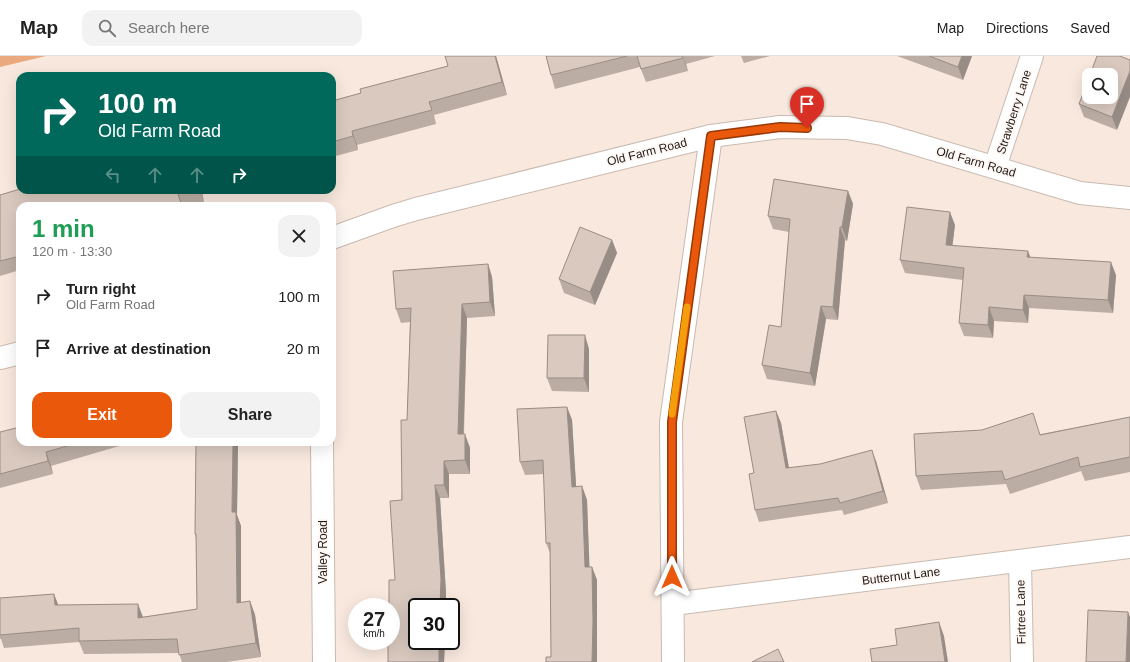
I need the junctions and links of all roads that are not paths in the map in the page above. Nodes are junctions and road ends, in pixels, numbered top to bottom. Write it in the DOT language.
graph roads {
  1 [pos="1032,56"];
  2 [pos="711,136"];
  3 [pos="995,167"];
  4 [pos="1130,198"];
  5 [pos="336,237"];
  6 [pos="16,354"];
  7 [pos="0,358"];
  8 [pos="322,446"];
  9 [pos="1130,547"];
  10 [pos="1020,561"];
  11 [pos="673,604"];
  12 [pos="324,662"];
  13 [pos="673,662"];
  14 [pos="1022,662"];
  1 -- 3 [label="street, Strawberry Lane"];
  2 -- 3 [label="street, Old Farm Road"];
  2 -- 5 [label="street, Old Farm Road"];
  2 -- 11 [label="street"];
  3 -- 4 [label="street, Old Farm Road"];
  6 -- 7 [label="street"];
  8 -- 12 [label="street, Valley Road"];
  9 -- 10 [label="street, Butternut Lane"];
  10 -- 11 [label="street, Butternut Lane"];
  10 -- 14 [label="street, Firtree Lane"];
  11 -- 13 [label="street"];
}
